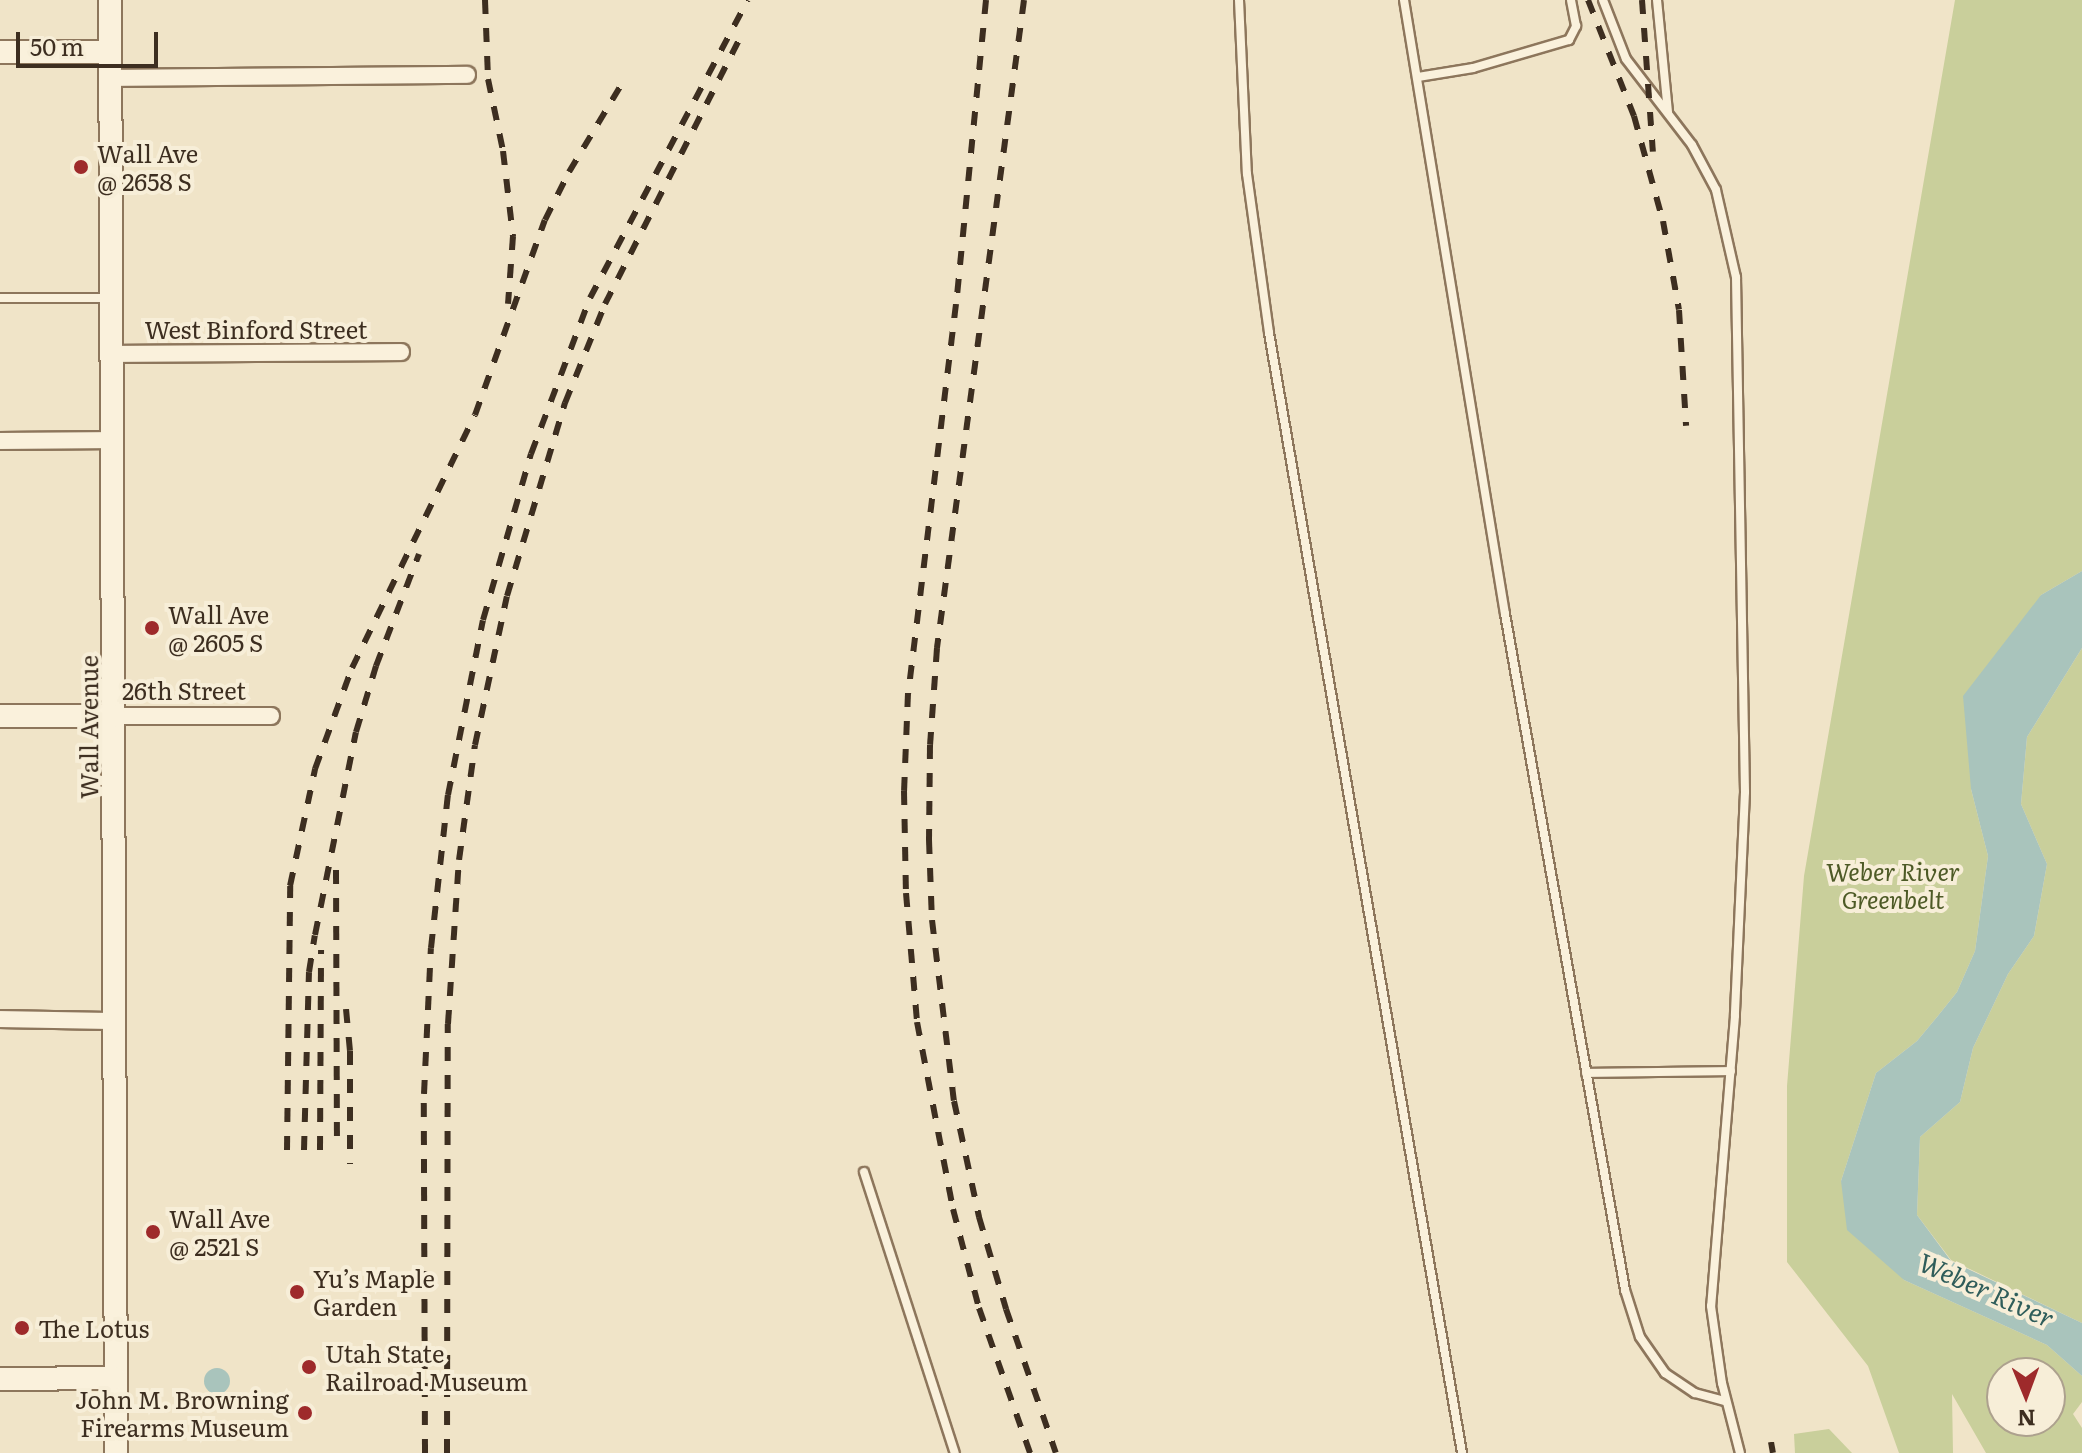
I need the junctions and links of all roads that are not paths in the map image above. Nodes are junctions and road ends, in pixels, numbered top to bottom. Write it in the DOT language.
graph roads {
  1 [pos="110,0"];
  2 [pos="1239,0"];
  3 [pos="1404,0"];
  4 [pos="1571,0"];
  5 [pos="1603,0"];
  6 [pos="1657,0"];
  7 [pos="0,52"];
  8 [pos="110,52"];
  9 [pos="467,75"];
  10 [pos="1418,77"];
  11 [pos="110,78"];
  12 [pos="1668,113"];
  13 [pos="0,298"];
  14 [pos="112,298"];
  15 [pos="401,352"];
  16 [pos="112,354"];
  17 [pos="112,440"];
  18 [pos="0,441"];
  19 [pos="0,716"];
  20 [pos="114,716"];
  21 [pos="271,716"];
  22 [pos="0,1019"];
  23 [pos="116,1021"];
  24 [pos="1731,1071"];
  25 [pos="1586,1073"];
  26 [pos="864,1172"];
  27 [pos="115,1378"];
  28 [pos="0,1379"];
  29 [pos="1725,1401"];
  30 [pos="116,1453"];
  31 [pos="955,1453"];
  32 [pos="1462,1453"];
  33 [pos="1740,1453"];
  1 -- 8 [label="main road, Wall Avenue"];
  2 -- 32 [label="lane"];
  3 -- 10 [label="lane"];
  4 -- 10 [label="lane"];
  5 -- 12 [label="lane"];
  6 -- 12 [label="lane"];
  7 -- 8 [label="main road"];
  8 -- 11 [label="main road, Wall Avenue"];
  9 -- 11 [label="street"];
  10 -- 25 [label="lane"];
  11 -- 14 [label="main road, Wall Avenue"];
  12 -- 24 [label="lane"];
  13 -- 14 [label="lane"];
  14 -- 16 [label="main road, Wall Avenue"];
  15 -- 16 [label="street, West Binford Street"];
  16 -- 17 [label="main road, Wall Avenue"];
  17 -- 18 [label="street"];
  17 -- 20 [label="main road, Wall Avenue"];
  19 -- 20 [label="main road, 26th Street"];
  20 -- 21 [label="street, 26th Street"];
  20 -- 23 [label="main road, Wall Avenue"];
  22 -- 23 [label="street"];
  23 -- 27 [label="main road, Wall Avenue"];
  24 -- 25 [label="lane"];
  24 -- 29 [label="lane"];
  25 -- 29 [label="lane"];
  26 -- 31 [label="lane"];
  27 -- 28 [label="main road"];
  27 -- 30 [label="main road, Wall Avenue"];
  29 -- 33 [label="lane"];
}
